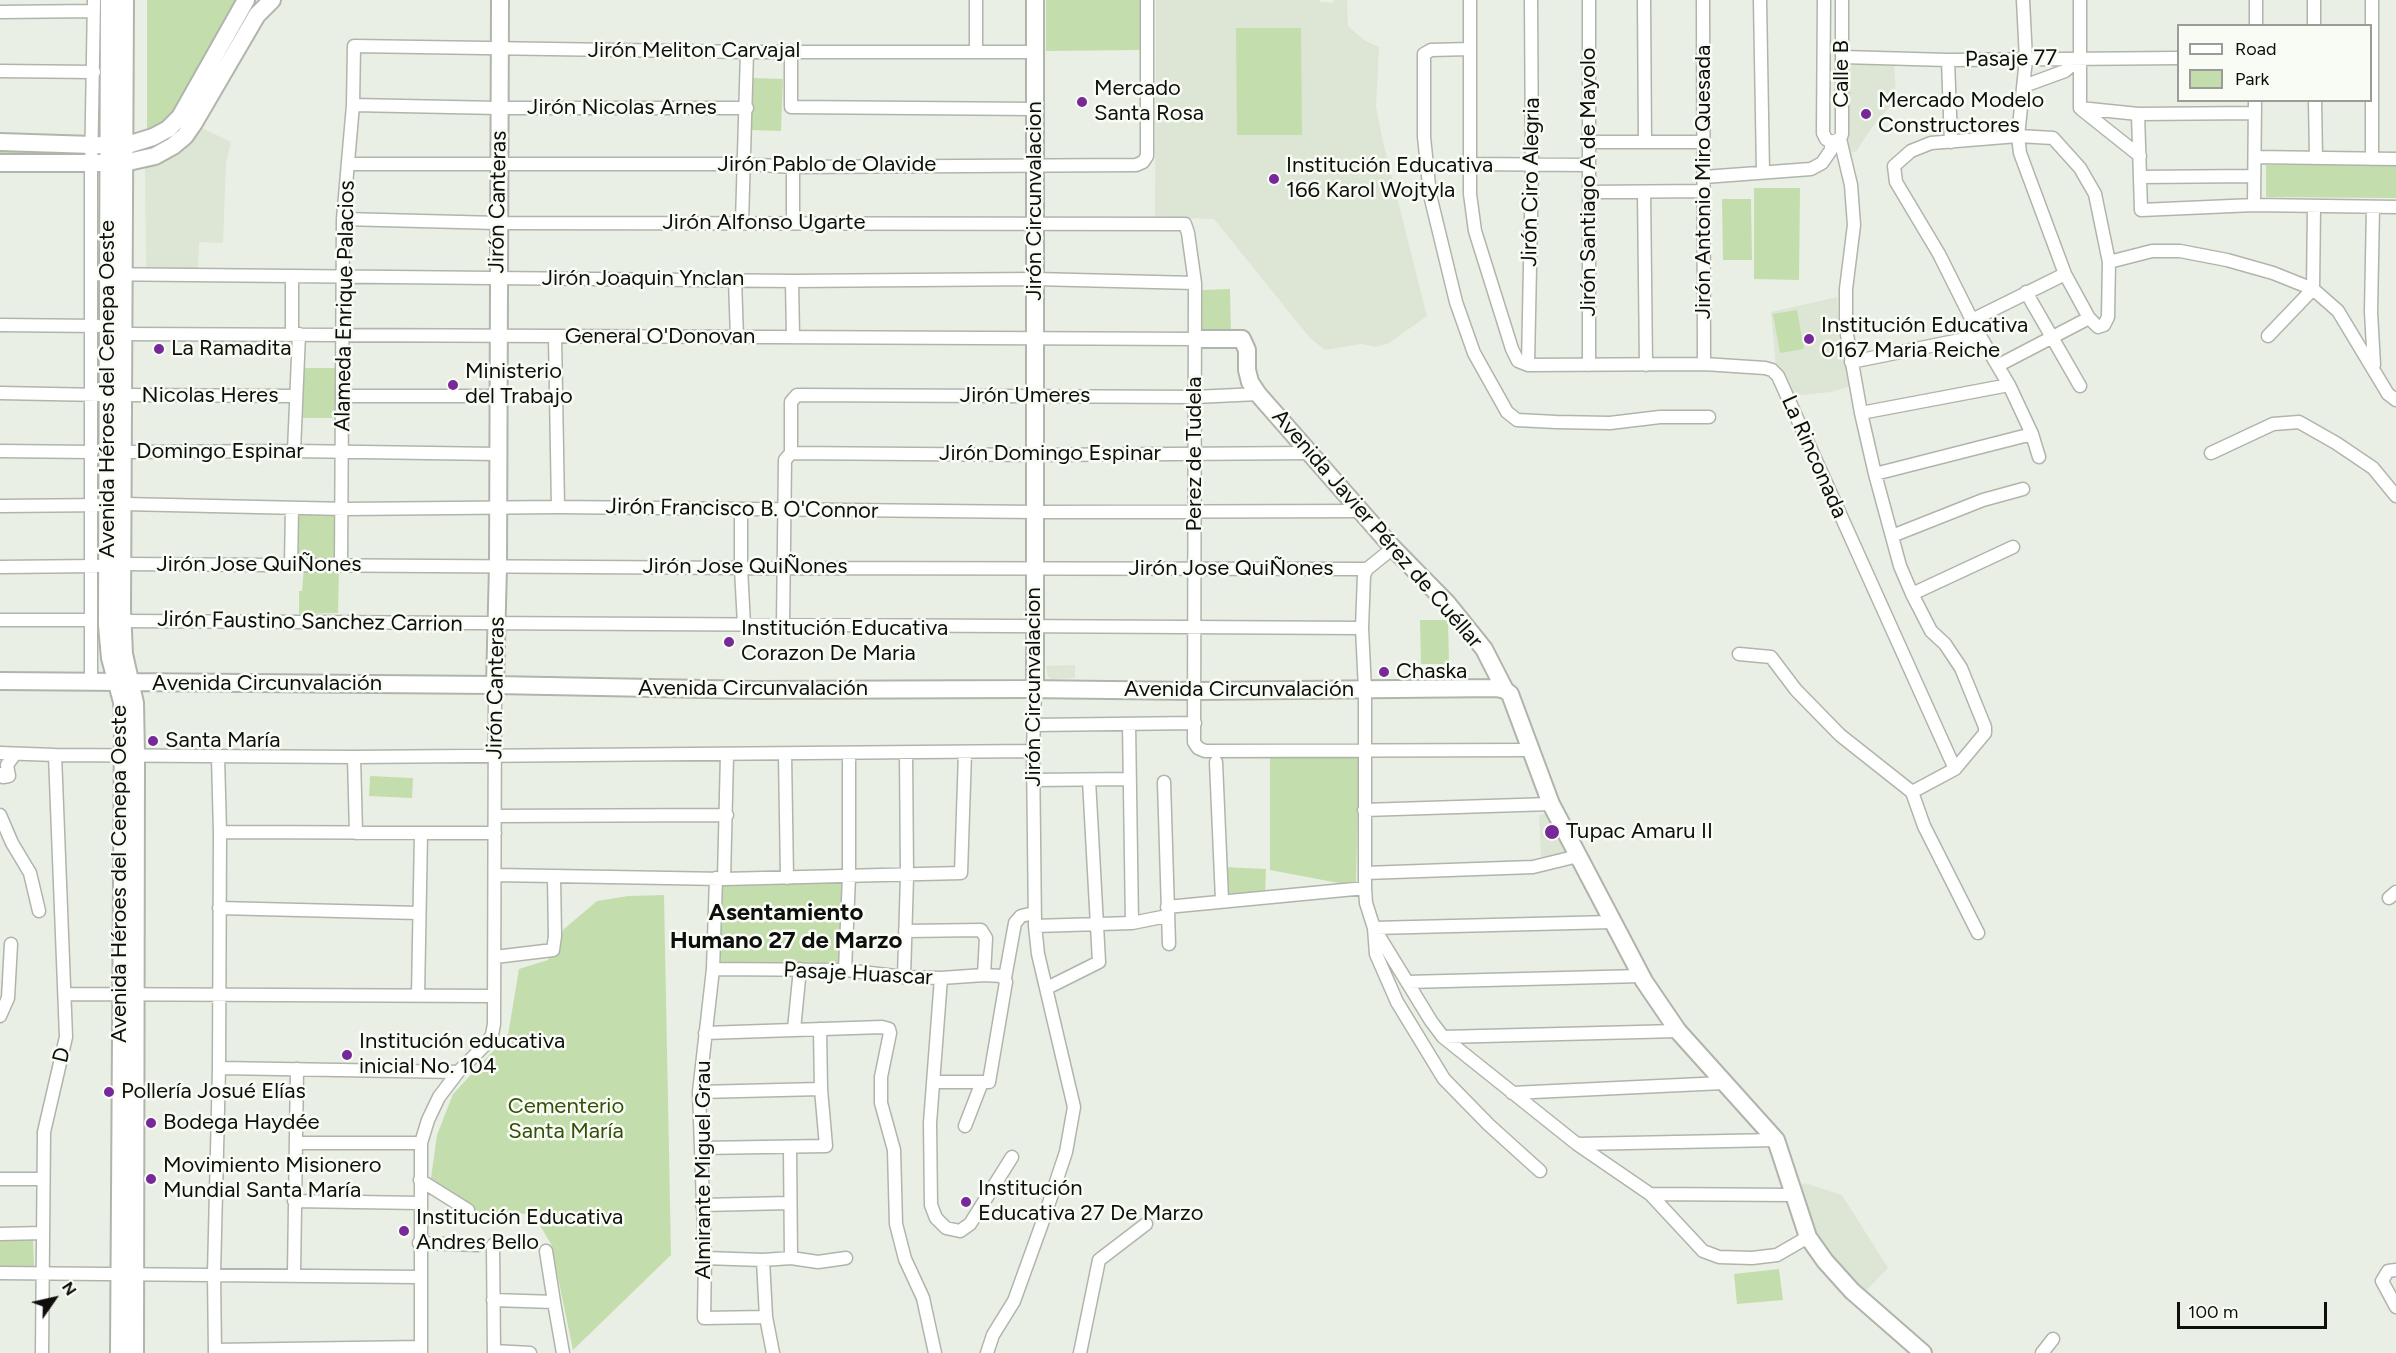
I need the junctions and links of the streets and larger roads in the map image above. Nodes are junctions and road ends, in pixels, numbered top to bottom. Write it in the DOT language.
graph roads {
  1 [pos="109,0"];
  2 [pos="125,0"];
  3 [pos="246,0"];
  4 [pos="272,0"];
  5 [pos="500,0"];
  6 [pos="976,0"];
  7 [pos="1035,0"];
  8 [pos="1147,0"];
  9 [pos="1470,0"];
  10 [pos="1531,0"];
  11 [pos="1589,0"];
  12 [pos="1644,0"];
  13 [pos="1703,0"];
  14 [pos="1760,0"];
  15 [pos="1824,0"];
  16 [pos="1842,0"];
  17 [pos="2024,0"];
  18 [pos="2080,0"];
  19 [pos="2256,0"];
  20 [pos="2314,0"];
  21 [pos="2372,0"];
  22 [pos="94,6"];
  23 [pos="0,12"];
  24 [pos="2256,24"];
  25 [pos="2314,24"];
  26 [pos="354,46"];
  27 [pos="500,49"];
  28 [pos="1469,49"];
  29 [pos="791,51"];
  30 [pos="747,52"];
  31 [pos="976,52"];
  32 [pos="1035,52"];
  33 [pos="1843,57"];
  34 [pos="2080,58"];
  35 [pos="2177,58"];
  36 [pos="2026,59"];
  37 [pos="1948,60"];
  38 [pos="0,70"];
  39 [pos="94,72"];
  40 [pos="2024,86"];
  41 [pos="2315,102"];
  42 [pos="353,105"];
  43 [pos="2255,107"];
  44 [pos="499,108"];
  45 [pos="747,108"];
  46 [pos="2080,108"];
  47 [pos="1035,109"];
  48 [pos="2138,114"];
  49 [pos="2018,136"];
  50 [pos="1589,141"];
  51 [pos="1836,141"];
  52 [pos="0,142"];
  53 [pos="1645,142"];
  54 [pos="1704,142"];
  55 [pos="1951,142"];
  56 [pos="112,153"];
  57 [pos="2140,156"];
  58 [pos="2255,158"];
  59 [pos="2316,158"];
  60 [pos="2372,159"];
  61 [pos="2396,159"];
  62 [pos="0,163"];
  63 [pos="92,163"];
  64 [pos="348,164"];
  65 [pos="744,164"];
  66 [pos="1470,164"];
  67 [pos="498,165"];
  68 [pos="1589,165"];
  69 [pos="1034,166"];
  70 [pos="1532,166"];
  71 [pos="793,167"];
  72 [pos="1763,172"];
  73 [pos="2254,176"];
  74 [pos="1704,177"];
  75 [pos="2140,177"];
  76 [pos="1704,191"];
  77 [pos="1589,192"];
  78 [pos="1644,192"];
  79 [pos="2254,205"];
  80 [pos="2314,207"];
  81 [pos="2373,207"];
  82 [pos="2396,207"];
  83 [pos="343,219"];
  84 [pos="742,222"];
  85 [pos="498,223"];
  86 [pos="1034,223"];
  87 [pos="793,224"];
  88 [pos="1185,224"];
  89 [pos="2109,262"];
  90 [pos="91,274"];
  91 [pos="2065,274"];
  92 [pos="116,275"];
  93 [pos="292,277"];
  94 [pos="342,277"];
  95 [pos="497,279"];
  96 [pos="735,279"];
  97 [pos="1035,279"];
  98 [pos="792,281"];
  99 [pos="1195,283"];
  100 [pos="2313,289"];
  101 [pos="2026,292"];
  102 [pos="2089,318"];
  103 [pos="1972,320"];
  104 [pos="0,325"];
  105 [pos="91,326"];
  106 [pos="108,326"];
  107 [pos="124,334"];
  108 [pos="296,334"];
  109 [pos="343,334"];
  110 [pos="498,336"];
  111 [pos="1980,336"];
  112 [pos="2268,336"];
  113 [pos="555,337"];
  114 [pos="793,337"];
  115 [pos="2052,337"];
  116 [pos="737,338"];
  117 [pos="1035,339"];
  118 [pos="1197,339"];
  119 [pos="1851,362"];
  120 [pos="1704,364"];
  121 [pos="1528,365"];
  122 [pos="1590,365"];
  123 [pos="1646,365"];
  124 [pos="1999,365"];
  125 [pos="2374,368"];
  126 [pos="2009,385"];
  127 [pos="2080,386"];
  128 [pos="0,393"];
  129 [pos="1258,394"];
  130 [pos="108,395"];
  131 [pos="295,396"];
  132 [pos="343,396"];
  133 [pos="498,396"];
  134 [pos="1036,396"];
  135 [pos="1195,397"];
  136 [pos="2396,400"];
  137 [pos="1861,413"];
  138 [pos="1709,417"];
  139 [pos="2032,434"];
  140 [pos="0,451"];
  141 [pos="294,451"];
  142 [pos="92,452"];
  143 [pos="124,452"];
  144 [pos="342,453"];
  145 [pos="791,453"];
  146 [pos="1194,453"];
  147 [pos="1310,453"];
  148 [pos="2211,453"];
  149 [pos="497,454"];
  150 [pos="1035,455"];
  151 [pos="2039,456"];
  152 [pos="1875,474"];
  153 [pos="2023,489"];
  154 [pos="2396,496"];
  155 [pos="116,504"];
  156 [pos="90,505"];
  157 [pos="0,506"];
  158 [pos="558,507"];
  159 [pos="292,508"];
  160 [pos="498,508"];
  161 [pos="340,509"];
  162 [pos="741,510"];
  163 [pos="784,510"];
  164 [pos="1361,511"];
  165 [pos="1036,512"];
  166 [pos="1194,512"];
  167 [pos="1892,536"];
  168 [pos="2013,547"];
  169 [pos="1393,548"];
  170 [pos="107,565"];
  171 [pos="291,565"];
  172 [pos="340,566"];
  173 [pos="498,566"];
  174 [pos="0,567"];
  175 [pos="741,568"];
  176 [pos="783,568"];
  177 [pos="1034,568"];
  178 [pos="1195,569"];
  179 [pos="1366,569"];
  180 [pos="1912,594"];
  181 [pos="0,620"];
  182 [pos="91,620"];
  183 [pos="123,621"];
  184 [pos="497,624"];
  185 [pos="744,625"];
  186 [pos="783,625"];
  187 [pos="1035,625"];
  188 [pos="1195,626"];
  189 [pos="1362,628"];
  190 [pos="1738,654"];
  191 [pos="0,681"];
  192 [pos="91,682"];
  193 [pos="123,682"];
  194 [pos="495,686"];
  195 [pos="1035,689"];
  196 [pos="1365,690"];
  197 [pos="1505,690"];
  198 [pos="1195,691"];
  199 [pos="1195,723"];
  200 [pos="1129,724"];
  201 [pos="1034,725"];
  202 [pos="1530,750"];
  203 [pos="1033,751"];
  204 [pos="1364,751"];
  205 [pos="0,753"];
  206 [pos="906,753"];
  207 [pos="965,753"];
  208 [pos="15,754"];
  209 [pos="727,754"];
  210 [pos="849,754"];
  211 [pos="55,755"];
  212 [pos="129,755"];
  213 [pos="785,755"];
  214 [pos="495,756"];
  215 [pos="218,757"];
  216 [pos="354,757"];
  217 [pos="1216,762"];
  218 [pos="1955,769"];
  219 [pos="0,774"];
  220 [pos="1130,779"];
  221 [pos="1033,780"];
  222 [pos="1089,780"];
  223 [pos="1164,782"];
  224 [pos="1912,792"];
  225 [pos="1551,804"];
  226 [pos="1364,810"];
  227 [pos="0,815"];
  228 [pos="727,815"];
  229 [pos="495,816"];
  230 [pos="220,832"];
  231 [pos="356,833"];
  232 [pos="422,833"];
  233 [pos="495,833"];
  234 [pos="1578,856"];
  235 [pos="1365,873"];
  236 [pos="495,875"];
  237 [pos="907,876"];
  238 [pos="554,877"];
  239 [pos="849,877"];
  240 [pos="720,878"];
  241 [pos="787,878"];
  242 [pos="1365,888"];
  243 [pos="1222,900"];
  244 [pos="219,908"];
  245 [pos="39,911"];
  246 [pos="1167,911"];
  247 [pos="418,913"];
  248 [pos="1034,913"];
  249 [pos="1132,922"];
  250 [pos="1612,922"];
  251 [pos="1096,925"];
  252 [pos="1035,926"];
  253 [pos="1374,928"];
  254 [pos="906,931"];
  255 [pos="1977,933"];
  256 [pos="11,944"];
  257 [pos="1168,944"];
  258 [pos="495,957"];
  259 [pos="713,969"];
  260 [pos="800,969"];
  261 [pos="845,970"];
  262 [pos="984,975"];
  263 [pos="1641,976"];
  264 [pos="904,977"];
  265 [pos="1003,977"];
  266 [pos="941,978"];
  267 [pos="1407,982"];
  268 [pos="1047,988"];
  269 [pos="65,994"];
  270 [pos="129,995"];
  271 [pos="218,996"];
  272 [pos="418,996"];
  273 [pos="494,996"];
  274 [pos="0,1016"];
  275 [pos="794,1029"];
  276 [pos="820,1029"];
  277 [pos="1678,1031"];
  278 [pos="705,1033"];
  279 [pos="1443,1036"];
  280 [pos="219,1068"];
  281 [pos="297,1069"];
  282 [pos="458,1072"];
  283 [pos="933,1082"];
  284 [pos="982,1082"];
  285 [pos="1723,1083"];
  286 [pos="821,1089"];
  287 [pos="699,1092"];
  288 [pos="1512,1093"];
  289 [pos="965,1126"];
  290 [pos="1776,1140"];
  291 [pos="297,1143"];
  292 [pos="421,1143"];
  293 [pos="1577,1144"];
  294 [pos="701,1148"];
  295 [pos="790,1148"];
  296 [pos="1012,1157"];
  297 [pos="1540,1171"];
  298 [pos="0,1179"];
  299 [pos="42,1179"];
  300 [pos="420,1180"];
  301 [pos="1650,1194"];
  302 [pos="1794,1195"];
  303 [pos="294,1201"];
  304 [pos="420,1203"];
  305 [pos="789,1203"];
  306 [pos="702,1205"];
  307 [pos="468,1210"];
  308 [pos="1146,1224"];
  309 [pos="43,1233"];
  310 [pos="0,1234"];
  311 [pos="1808,1237"];
  312 [pos="419,1243"];
  313 [pos="478,1245"];
  314 [pos="493,1245"];
  315 [pos="546,1251"];
  316 [pos="705,1258"];
  317 [pos="791,1258"];
  318 [pos="846,1258"];
  319 [pos="763,1260"];
  320 [pos="2396,1270"];
  321 [pos="0,1273"];
  322 [pos="43,1274"];
  323 [pos="214,1274"];
  324 [pos="294,1274"];
  325 [pos="127,1275"];
  326 [pos="419,1276"];
  327 [pos="493,1300"];
  328 [pos="554,1302"];
  329 [pos="2396,1307"];
  330 [pos="766,1317"];
  331 [pos="2053,1339"];
  332 [pos="421,1350"];
  333 [pos="215,1352"];
  334 [pos="494,1352"];
  335 [pos="42,1353"];
  336 [pos="119,1353"];
  337 [pos="135,1353"];
  338 [pos="530,1353"];
  339 [pos="563,1353"];
  340 [pos="772,1353"];
  341 [pos="935,1353"];
  342 [pos="987,1353"];
  343 [pos="1080,1353"];
  344 [pos="1923,1353"];
  345 [pos="2042,1353"];
  1 -- 56 [label="street, Avenida Héroes del Cenepa Oeste"];
  2 -- 56 [label="street, Avenida Héroes del Cenepa Oeste"];
  3 -- 56 [label="street"];
  4 -- 56 [label="street"];
  5 -- 27 [label="street, Jirón Canteras"];
  6 -- 31 [label="street"];
  7 -- 32 [label="street, Jirón Circunvalacion"];
  8 -- 69 [label="street, Jirón Pablo de Olavide"];
  9 -- 28 [label="street"];
  10 -- 70 [label="street, Jirón Ciro Alegria"];
  11 -- 50 [label="street, Jirón Santiago A de Mayolo"];
  12 -- 53 [label="street"];
  13 -- 54 [label="street, Jirón Antonio Miro Quesada"];
  14 -- 72 [label="street"];
  15 -- 51 [label="street, Calle B"];
  16 -- 33 [label="street, Calle B"];
  17 -- 36 [label="street"];
  18 -- 34 [label="street"];
  19 -- 24 [label="street"];
  20 -- 25 [label="street"];
  21 -- 60 [label="street"];
  22 -- 23 [label="street"];
  22 -- 39 [label="street"];
  26 -- 27 [label="street, Jirón Meliton Carvajal"];
  26 -- 42 [label="street, Alameda Enrique Palacios"];
  27 -- 30 [label="street, Jirón Meliton Carvajal"];
  27 -- 44 [label="street, Jirón Canteras"];
  28 -- 66 [label="street"];
  28 -- 138 [label="street"];
  29 -- 30 [label="street, Jirón Meliton Carvajal"];
  29 -- 31 [label="street, Jirón Meliton Carvajal"];
  29 -- 47 [label="street"];
  30 -- 45 [label="street"];
  31 -- 32 [label="street, Jirón Meliton Carvajal"];
  32 -- 47 [label="street, Jirón Circunvalacion"];
  33 -- 37 [label="street, Pasaje 77"];
  33 -- 51 [label="street, Calle B"];
  34 -- 35 [label="street, Pasaje 77"];
  34 -- 36 [label="street, Pasaje 77"];
  34 -- 40 [label="street"];
  34 -- 46 [label="street"];
  36 -- 37 [label="street, Pasaje 77"];
  36 -- 40 [label="street"];
  37 -- 55 [label="street"];
  38 -- 39 [label="street"];
  39 -- 56 [label="street"];
  40 -- 49 [label="street"];
  41 -- 59 [label="street"];
  42 -- 44 [label="street, Jirón Nicolas Arnes"];
  42 -- 64 [label="street, Alameda Enrique Palacios"];
  43 -- 48 [label="street"];
  43 -- 58 [label="street"];
  44 -- 45 [label="street, Jirón Nicolas Arnes"];
  44 -- 67 [label="street, Jirón Canteras"];
  45 -- 65 [label="street"];
  46 -- 48 [label="street"];
  46 -- 57 [label="street"];
  47 -- 69 [label="street, Jirón Circunvalacion"];
  48 -- 57 [label="street"];
  49 -- 55 [label="street"];
  49 -- 89 [label="street"];
  49 -- 91 [label="street"];
  50 -- 53 [label="street"];
  50 -- 68 [label="street, Jirón Santiago A de Mayolo"];
  51 -- 72 [label="street, Calle B"];
  51 -- 119 [label="street"];
  52 -- 56 [label="street"];
  53 -- 54 [label="street"];
  54 -- 74 [label="street, Jirón Antonio Miro Quesada"];
  55 -- 103 [label="street"];
  56 -- 63 [label="street"];
  56 -- 92 [label="street, Avenida Héroes del Cenepa Oeste"];
  57 -- 75 [label="street"];
  58 -- 59 [label="street"];
  58 -- 73 [label="street"];
  59 -- 60 [label="street"];
  60 -- 61 [label="street"];
  62 -- 63 [label="street"];
  63 -- 90 [label="street"];
  64 -- 67 [label="street, Jirón Pablo de Olavide"];
  64 -- 83 [label="street, Alameda Enrique Palacios"];
  65 -- 67 [label="street, Jirón Pablo de Olavide"];
  65 -- 71 [label="street, Jirón Pablo de Olavide"];
  65 -- 84 [label="street"];
  66 -- 70 [label="street"];
  66 -- 121 [label="street"];
  67 -- 85 [label="street, Jirón Canteras"];
  68 -- 70 [label="street"];
  68 -- 77 [label="street, Jirón Santiago A de Mayolo"];
  69 -- 71 [label="street, Jirón Pablo de Olavide"];
  69 -- 86 [label="street, Jirón Circunvalacion"];
  70 -- 121 [label="street, Jirón Ciro Alegria"];
  71 -- 87 [label="street"];
  72 -- 74 [label="street, Calle B"];
  73 -- 75 [label="street"];
  73 -- 79 [label="street"];
  74 -- 76 [label="street, Jirón Antonio Miro Quesada"];
  75 -- 79 [label="street"];
  76 -- 78 [label="street"];
  76 -- 120 [label="street, Jirón Antonio Miro Quesada"];
  77 -- 78 [label="street"];
  77 -- 122 [label="street, Jirón Santiago A de Mayolo"];
  78 -- 123 [label="street"];
  79 -- 80 [label="street"];
  80 -- 81 [label="street"];
  80 -- 100 [label="street"];
  81 -- 82 [label="street"];
  81 -- 125 [label="street"];
  83 -- 85 [label="street, Jirón Alfonso Ugarte"];
  83 -- 94 [label="street, Alameda Enrique Palacios"];
  84 -- 85 [label="street, Jirón Alfonso Ugarte"];
  84 -- 87 [label="street, Jirón Alfonso Ugarte"];
  85 -- 95 [label="street, Jirón Canteras"];
  86 -- 87 [label="street, Jirón Alfonso Ugarte"];
  86 -- 88 [label="street, Jirón Alfonso Ugarte"];
  86 -- 97 [label="street, Jirón Circunvalacion"];
  88 -- 99 [label="street, Perez de Tudela"];
  89 -- 100 [label="street"];
  89 -- 102 [label="street"];
  90 -- 92 [label="street, Jirón Joaquin Ynclan"];
  90 -- 105 [label="street"];
  91 -- 101 [label="street"];
  91 -- 102 [label="street"];
  92 -- 93 [label="street, Jirón Joaquin Ynclan"];
  92 -- 106 [label="street, Avenida Héroes del Cenepa Oeste"];
  92 -- 107 [label="street, Avenida Héroes del Cenepa Oeste"];
  93 -- 94 [label="street, Jirón Joaquin Ynclan"];
  93 -- 108 [label="street"];
  94 -- 95 [label="street, Jirón Joaquin Ynclan"];
  94 -- 109 [label="street, Alameda Enrique Palacios"];
  95 -- 96 [label="street, Jirón Joaquin Ynclan"];
  95 -- 110 [label="street, Jirón Canteras"];
  96 -- 98 [label="street, Jirón Joaquin Ynclan"];
  96 -- 116 [label="street"];
  97 -- 98 [label="street, Jirón Joaquin Ynclan"];
  97 -- 99 [label="street, Jirón Joaquin Ynclan"];
  97 -- 117 [label="street, Jirón Circunvalacion"];
  98 -- 114 [label="street"];
  99 -- 118 [label="street, Perez de Tudela"];
  100 -- 112 [label="street"];
  100 -- 125 [label="street"];
  101 -- 103 [label="street"];
  101 -- 115 [label="street"];
  102 -- 115 [label="street"];
  103 -- 111 [label="street"];
  104 -- 105 [label="street"];
  105 -- 106 [label="street"];
  105 -- 130 [label="street"];
  106 -- 130 [label="street, Avenida Héroes del Cenepa Oeste"];
  107 -- 108 [label="street, General O'Donovan"];
  107 -- 130 [label="street, Avenida Héroes del Cenepa Oeste"];
  108 -- 109 [label="street, General O'Donovan"];
  108 -- 131 [label="street"];
  109 -- 110 [label="street, General O'Donovan"];
  109 -- 132 [label="street, Alameda Enrique Palacios"];
  110 -- 113 [label="street, General O'Donovan"];
  110 -- 133 [label="street, Jirón Canteras"];
  111 -- 119 [label="street"];
  111 -- 124 [label="street"];
  113 -- 116 [label="street, General O'Donovan"];
  113 -- 158 [label="street"];
  114 -- 116 [label="street, General O'Donovan"];
  114 -- 117 [label="street, General O'Donovan"];
  115 -- 124 [label="street"];
  115 -- 127 [label="street"];
  117 -- 118 [label="street, General O'Donovan"];
  117 -- 134 [label="street, Jirón Circunvalacion"];
  118 -- 129 [label="street, Avenida Javier Pérez de Cuéllar"];
  118 -- 135 [label="street, Perez de Tudela"];
  119 -- 137 [label="street"];
  120 -- 123 [label="street, La Rinconada"];
  120 -- 218 [label="street, La Rinconada"];
  121 -- 122 [label="street, La Rinconada"];
  122 -- 123 [label="street, La Rinconada"];
  124 -- 126 [label="street"];
  125 -- 136 [label="street"];
  126 -- 137 [label="street"];
  126 -- 139 [label="street"];
  128 -- 130 [label="street, Nicolas Heres"];
  129 -- 135 [label="street, Jirón Umeres"];
  129 -- 147 [label="street, Avenida Javier Pérez de Cuéllar"];
  130 -- 131 [label="street, Nicolas Heres"];
  130 -- 142 [label="street"];
  130 -- 143 [label="street, Avenida Héroes del Cenepa Oeste"];
  130 -- 155 [label="street, Avenida Héroes del Cenepa Oeste"];
  131 -- 141 [label="street"];
  132 -- 133 [label="street"];
  132 -- 144 [label="street, Alameda Enrique Palacios"];
  133 -- 149 [label="street, Jirón Canteras"];
  134 -- 135 [label="street, Jirón Umeres"];
  134 -- 145 [label="street, Jirón Umeres"];
  134 -- 150 [label="street, Jirón Circunvalacion"];
  135 -- 146 [label="street, Perez de Tudela"];
  137 -- 152 [label="street"];
  139 -- 151 [label="street"];
  139 -- 152 [label="street"];
  140 -- 142 [label="street"];
  141 -- 143 [label="street, Domingo Espinar"];
  141 -- 144 [label="street, Domingo Espinar"];
  142 -- 156 [label="street"];
  143 -- 155 [label="street, Avenida Héroes del Cenepa Oeste"];
  144 -- 149 [label="street, Domingo Espinar"];
  144 -- 161 [label="street, Alameda Enrique Palacios"];
  145 -- 150 [label="street, Jirón Domingo Espinar"];
  145 -- 163 [label="street"];
  146 -- 147 [label="street, Jirón Domingo Espinar"];
  146 -- 150 [label="street, Jirón Domingo Espinar"];
  146 -- 166 [label="street, Perez de Tudela"];
  147 -- 164 [label="street, Avenida Javier Pérez de Cuéllar"];
  148 -- 154 [label="street"];
  149 -- 160 [label="street, Jirón Canteras"];
  150 -- 165 [label="street, Jirón Circunvalacion"];
  152 -- 167 [label="street"];
  153 -- 167 [label="street"];
  155 -- 156 [label="street, Jirón Francisco B. O'Connor"];
  155 -- 159 [label="street, Jirón Francisco B. O'Connor"];
  155 -- 170 [label="street, Avenida Héroes del Cenepa Oeste"];
  156 -- 157 [label="street, Jirón Francisco B. O'Connor"];
  156 -- 170 [label="street"];
  158 -- 160 [label="street, Jirón Francisco B. O'Connor"];
  158 -- 162 [label="street, Jirón Francisco B. O'Connor"];
  159 -- 161 [label="street, Jirón Francisco B. O'Connor"];
  159 -- 171 [label="street"];
  160 -- 161 [label="street, Jirón Francisco B. O'Connor"];
  160 -- 173 [label="street, Jirón Canteras"];
  161 -- 172 [label="street, Alameda Enrique Palacios"];
  162 -- 163 [label="street, Jirón Francisco B. O'Connor"];
  162 -- 175 [label="street"];
  163 -- 165 [label="street, Jirón Francisco B. O'Connor"];
  163 -- 176 [label="street"];
  164 -- 166 [label="street, Jirón Francisco B. O'Connor"];
  164 -- 169 [label="street, Avenida Javier Pérez de Cuéllar"];
  165 -- 166 [label="street, Jirón Francisco B. O'Connor"];
  165 -- 177 [label="street, Jirón Circunvalacion"];
  166 -- 178 [label="street, Perez de Tudela"];
  167 -- 180 [label="street"];
  168 -- 180 [label="street"];
  169 -- 179 [label="street"];
  169 -- 197 [label="street, Avenida Javier Pérez de Cuéllar"];
  170 -- 171 [label="street, Jirón Jose QuiÑones"];
  170 -- 174 [label="street, Jirón Jose QuiÑones"];
  170 -- 182 [label="street"];
  170 -- 183 [label="street, Avenida Héroes del Cenepa Oeste"];
  170 -- 193 [label="street, Avenida Héroes del Cenepa Oeste"];
  171 -- 172 [label="street, Jirón Jose QuiÑones"];
  172 -- 173 [label="street, Jirón Jose QuiÑones"];
  173 -- 175 [label="street, Jirón Jose QuiÑones"];
  173 -- 184 [label="street, Jirón Canteras"];
  175 -- 176 [label="street, Jirón Jose QuiÑones"];
  175 -- 185 [label="street"];
  176 -- 177 [label="street, Jirón Jose QuiÑones"];
  176 -- 186 [label="street"];
  177 -- 178 [label="street, Jirón Jose QuiÑones"];
  177 -- 187 [label="street, Jirón Circunvalacion"];
  178 -- 179 [label="street, Jirón Jose QuiÑones"];
  178 -- 188 [label="street, Perez de Tudela"];
  179 -- 189 [label="street"];
  180 -- 218 [label="street"];
  181 -- 182 [label="street"];
  182 -- 192 [label="street"];
  183 -- 184 [label="street, Jirón Faustino Sanchez Carrion"];
  183 -- 193 [label="street, Avenida Héroes del Cenepa Oeste"];
  184 -- 185 [label="street, Jirón Faustino Sanchez Carrion"];
  184 -- 194 [label="street, Jirón Canteras"];
  185 -- 186 [label="street, Jirón Faustino Sanchez Carrion"];
  186 -- 187 [label="street, Jirón Faustino Sanchez Carrion"];
  187 -- 188 [label="street, Jirón Faustino Sanchez Carrion"];
  187 -- 195 [label="street, Jirón Circunvalacion"];
  188 -- 189 [label="street, Jirón Faustino Sanchez Carrion"];
  188 -- 198 [label="street, Perez de Tudela"];
  189 -- 196 [label="street"];
  190 -- 224 [label="street"];
  191 -- 192 [label="street, Avenida Circunvalación"];
  192 -- 193 [label="street, Avenida Circunvalación"];
  193 -- 194 [label="street, Avenida Circunvalación"];
  193 -- 212 [label="street, Avenida Héroes del Cenepa Oeste"];
  194 -- 195 [label="street, Avenida Circunvalación"];
  194 -- 214 [label="street, Jirón Canteras"];
  195 -- 198 [label="street, Avenida Circunvalación"];
  195 -- 201 [label="street, Jirón Circunvalacion"];
  196 -- 197 [label="street, Avenida Circunvalación"];
  196 -- 198 [label="street, Avenida Circunvalación"];
  196 -- 204 [label="street"];
  197 -- 202 [label="street, Avenida Javier Pérez de Cuéllar"];
  198 -- 199 [label="street, Perez de Tudela"];
  199 -- 200 [label="street"];
  199 -- 204 [label="street, Perez de Tudela"];
  200 -- 201 [label="street"];
  200 -- 220 [label="street"];
  201 -- 203 [label="street, Jirón Circunvalacion"];
  202 -- 204 [label="street"];
  202 -- 225 [label="street, Avenida Javier Pérez de Cuéllar"];
  203 -- 207 [label="street"];
  203 -- 221 [label="street, Jirón Circunvalacion"];
  204 -- 226 [label="street"];
  205 -- 208 [label="street"];
  206 -- 207 [label="street"];
  206 -- 210 [label="street"];
  206 -- 237 [label="street"];
  207 -- 237 [label="street"];
  208 -- 211 [label="street"];
  208 -- 219 [label="street"];
  209 -- 213 [label="street"];
  209 -- 214 [label="street"];
  209 -- 228 [label="street, Almirante Miguel Grau"];
  210 -- 213 [label="street"];
  210 -- 239 [label="street"];
  211 -- 212 [label="street"];
  211 -- 269 [label="street, D"];
  212 -- 215 [label="street"];
  212 -- 270 [label="street, Avenida Héroes del Cenepa Oeste"];
  213 -- 241 [label="street"];
  214 -- 216 [label="street"];
  214 -- 229 [label="street, Jirón Canteras"];
  215 -- 216 [label="street"];
  215 -- 230 [label="street"];
  216 -- 231 [label="street"];
  217 -- 243 [label="street"];
  218 -- 224 [label="street"];
  220 -- 222 [label="street"];
  220 -- 249 [label="street"];
  221 -- 222 [label="street"];
  221 -- 248 [label="street, Jirón Circunvalacion"];
  222 -- 251 [label="street"];
  223 -- 246 [label="street"];
  224 -- 255 [label="street"];
  225 -- 226 [label="street"];
  225 -- 234 [label="street, Avenida Javier Pérez de Cuéllar"];
  226 -- 235 [label="street"];
  227 -- 245 [label="street"];
  228 -- 229 [label="street"];
  228 -- 240 [label="street, Almirante Miguel Grau"];
  229 -- 233 [label="street, Jirón Canteras"];
  230 -- 231 [label="street"];
  230 -- 244 [label="street"];
  231 -- 232 [label="street"];
  232 -- 233 [label="street"];
  232 -- 247 [label="street"];
  233 -- 236 [label="street, Jirón Canteras"];
  234 -- 235 [label="street"];
  234 -- 250 [label="street, Avenida Javier Pérez de Cuéllar"];
  235 -- 242 [label="street"];
  236 -- 238 [label="street"];
  236 -- 258 [label="street, Jirón Canteras"];
  237 -- 239 [label="street"];
  237 -- 254 [label="street"];
  238 -- 240 [label="street"];
  238 -- 258 [label="street"];
  239 -- 241 [label="street"];
  239 -- 261 [label="street"];
  240 -- 241 [label="street"];
  240 -- 259 [label="street, Almirante Miguel Grau"];
  242 -- 243 [label="street"];
  242 -- 253 [label="street"];
  243 -- 246 [label="street"];
  244 -- 247 [label="street"];
  244 -- 271 [label="street"];
  246 -- 249 [label="street"];
  246 -- 257 [label="street"];
  247 -- 272 [label="street"];
  248 -- 252 [label="street, Jirón Circunvalacion"];
  248 -- 265 [label="street"];
  249 -- 251 [label="street"];
  250 -- 253 [label="street"];
  250 -- 263 [label="street, Avenida Javier Pérez de Cuéllar"];
  251 -- 252 [label="street"];
  251 -- 268 [label="street"];
  252 -- 268 [label="street, Jirón Circunvalacion"];
  253 -- 267 [label="street"];
  253 -- 297 [label="street"];
  254 -- 262 [label="street"];
  254 -- 264 [label="street"];
  256 -- 274 [label="street"];
  258 -- 273 [label="street, Jirón Canteras"];
  259 -- 260 [label="street, Pasaje Huascar"];
  259 -- 278 [label="street, Almirante Miguel Grau"];
  260 -- 261 [label="street, Pasaje Huascar"];
  260 -- 275 [label="street"];
  261 -- 264 [label="street, Pasaje Huascar"];
  262 -- 265 [label="street, Pasaje Huascar"];
  262 -- 266 [label="street, Pasaje Huascar"];
  263 -- 267 [label="street"];
  263 -- 277 [label="street, Avenida Javier Pérez de Cuéllar"];
  264 -- 266 [label="street, Pasaje Huascar"];
  265 -- 284 [label="street"];
  266 -- 283 [label="street"];
  267 -- 279 [label="street"];
  268 -- 342 [label="street, Jirón Circunvalacion"];
  269 -- 270 [label="street"];
  269 -- 299 [label="street, D"];
  270 -- 271 [label="street"];
  270 -- 325 [label="street, Avenida Héroes del Cenepa Oeste"];
  271 -- 272 [label="street"];
  271 -- 280 [label="street"];
  272 -- 273 [label="street"];
  273 -- 282 [label="street, Jirón Canteras"];
  275 -- 276 [label="street"];
  275 -- 278 [label="street"];
  276 -- 286 [label="street"];
  276 -- 341 [label="street"];
  277 -- 279 [label="street"];
  277 -- 285 [label="street, Avenida Javier Pérez de Cuéllar"];
  278 -- 287 [label="street, Almirante Miguel Grau"];
  279 -- 288 [label="street"];
  280 -- 281 [label="street"];
  280 -- 323 [label="street"];
  281 -- 282 [label="street"];
  281 -- 291 [label="street"];
  282 -- 292 [label="street, Jirón Canteras"];
  283 -- 284 [label="street"];
  283 -- 296 [label="street"];
  284 -- 289 [label="street"];
  285 -- 288 [label="street"];
  285 -- 290 [label="street, Avenida Javier Pérez de Cuéllar"];
  286 -- 287 [label="street"];
  286 -- 295 [label="street"];
  287 -- 294 [label="street, Almirante Miguel Grau"];
  288 -- 293 [label="street"];
  290 -- 293 [label="street"];
  290 -- 302 [label="street, Avenida Javier Pérez de Cuéllar"];
  291 -- 292 [label="street"];
  291 -- 303 [label="street"];
  292 -- 300 [label="street, Jirón Canteras"];
  293 -- 301 [label="street"];
  294 -- 295 [label="street"];
  294 -- 306 [label="street, Almirante Miguel Grau"];
  295 -- 305 [label="street"];
  298 -- 299 [label="street"];
  299 -- 309 [label="street, D"];
  300 -- 304 [label="street, Jirón Canteras"];
  300 -- 307 [label="street"];
  301 -- 302 [label="street"];
  301 -- 311 [label="street"];
  302 -- 311 [label="street, Avenida Javier Pérez de Cuéllar"];
  303 -- 304 [label="street"];
  303 -- 324 [label="street"];
  304 -- 312 [label="street, Jirón Canteras"];
  305 -- 306 [label="street"];
  305 -- 317 [label="street"];
  306 -- 316 [label="street, Almirante Miguel Grau"];
  308 -- 343 [label="street"];
  309 -- 310 [label="street"];
  309 -- 322 [label="street, D"];
  311 -- 344 [label="street, Avenida Javier Pérez de Cuéllar"];
  312 -- 313 [label="street"];
  312 -- 326 [label="street, Jirón Canteras"];
  314 -- 327 [label="street"];
  315 -- 328 [label="street"];
  316 -- 319 [label="street"];
  316 -- 330 [label="street, Almirante Miguel Grau"];
  317 -- 318 [label="street"];
  317 -- 319 [label="street"];
  319 -- 330 [label="street"];
  320 -- 329 [label="street"];
  321 -- 322 [label="street"];
  322 -- 325 [label="street"];
  322 -- 335 [label="street, D"];
  323 -- 324 [label="street"];
  323 -- 325 [label="street"];
  323 -- 333 [label="street"];
  324 -- 326 [label="street"];
  325 -- 336 [label="street, Avenida Héroes del Cenepa Oeste"];
  325 -- 337 [label="street, Avenida Héroes del Cenepa Oeste"];
  326 -- 332 [label="street, Jirón Canteras"];
  327 -- 328 [label="street"];
  327 -- 334 [label="street"];
  328 -- 339 [label="street"];
  330 -- 340 [label="street"];
  331 -- 345 [label="street"];
  332 -- 333 [label="street"];
  334 -- 338 [label="street"];
}
